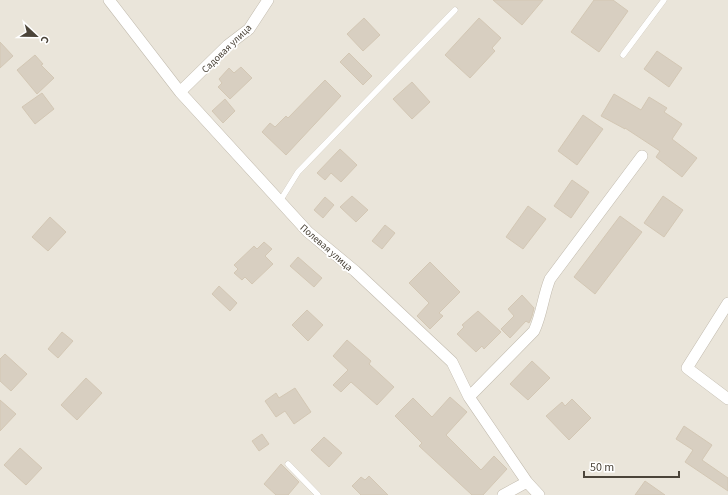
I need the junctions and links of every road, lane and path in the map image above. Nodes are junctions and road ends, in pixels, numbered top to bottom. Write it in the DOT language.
graph roads {
  1 [pos="110,0"];
  2 [pos="268,0"];
  3 [pos="664,0"];
  4 [pos="455,10"];
  5 [pos="623,55"];
  6 [pos="180,92"];
  7 [pos="642,156"];
  8 [pos="280,201"];
  9 [pos="728,303"];
  10 [pos="469,397"];
  11 [pos="728,399"];
  12 [pos="288,464"];
  13 [pos="527,482"];
  14 [pos="318,495"];
  15 [pos="503,495"];
  16 [pos="539,495"];
  1 -- 6 [label="street, Полевая улица"];
  2 -- 6 [label="street, Садовая улица"];
  3 -- 5 [label="lane"];
  4 -- 8 [label="lane"];
  6 -- 8 [label="street, Полевая улица"];
  7 -- 10 [label="street"];
  8 -- 10 [label="street, Полевая улица"];
  9 -- 11 [label="street"];
  10 -- 13 [label="street, Полевая улица"];
  12 -- 14 [label="lane"];
  13 -- 15 [label="street"];
  13 -- 16 [label="street, Полевая улица"];
}
